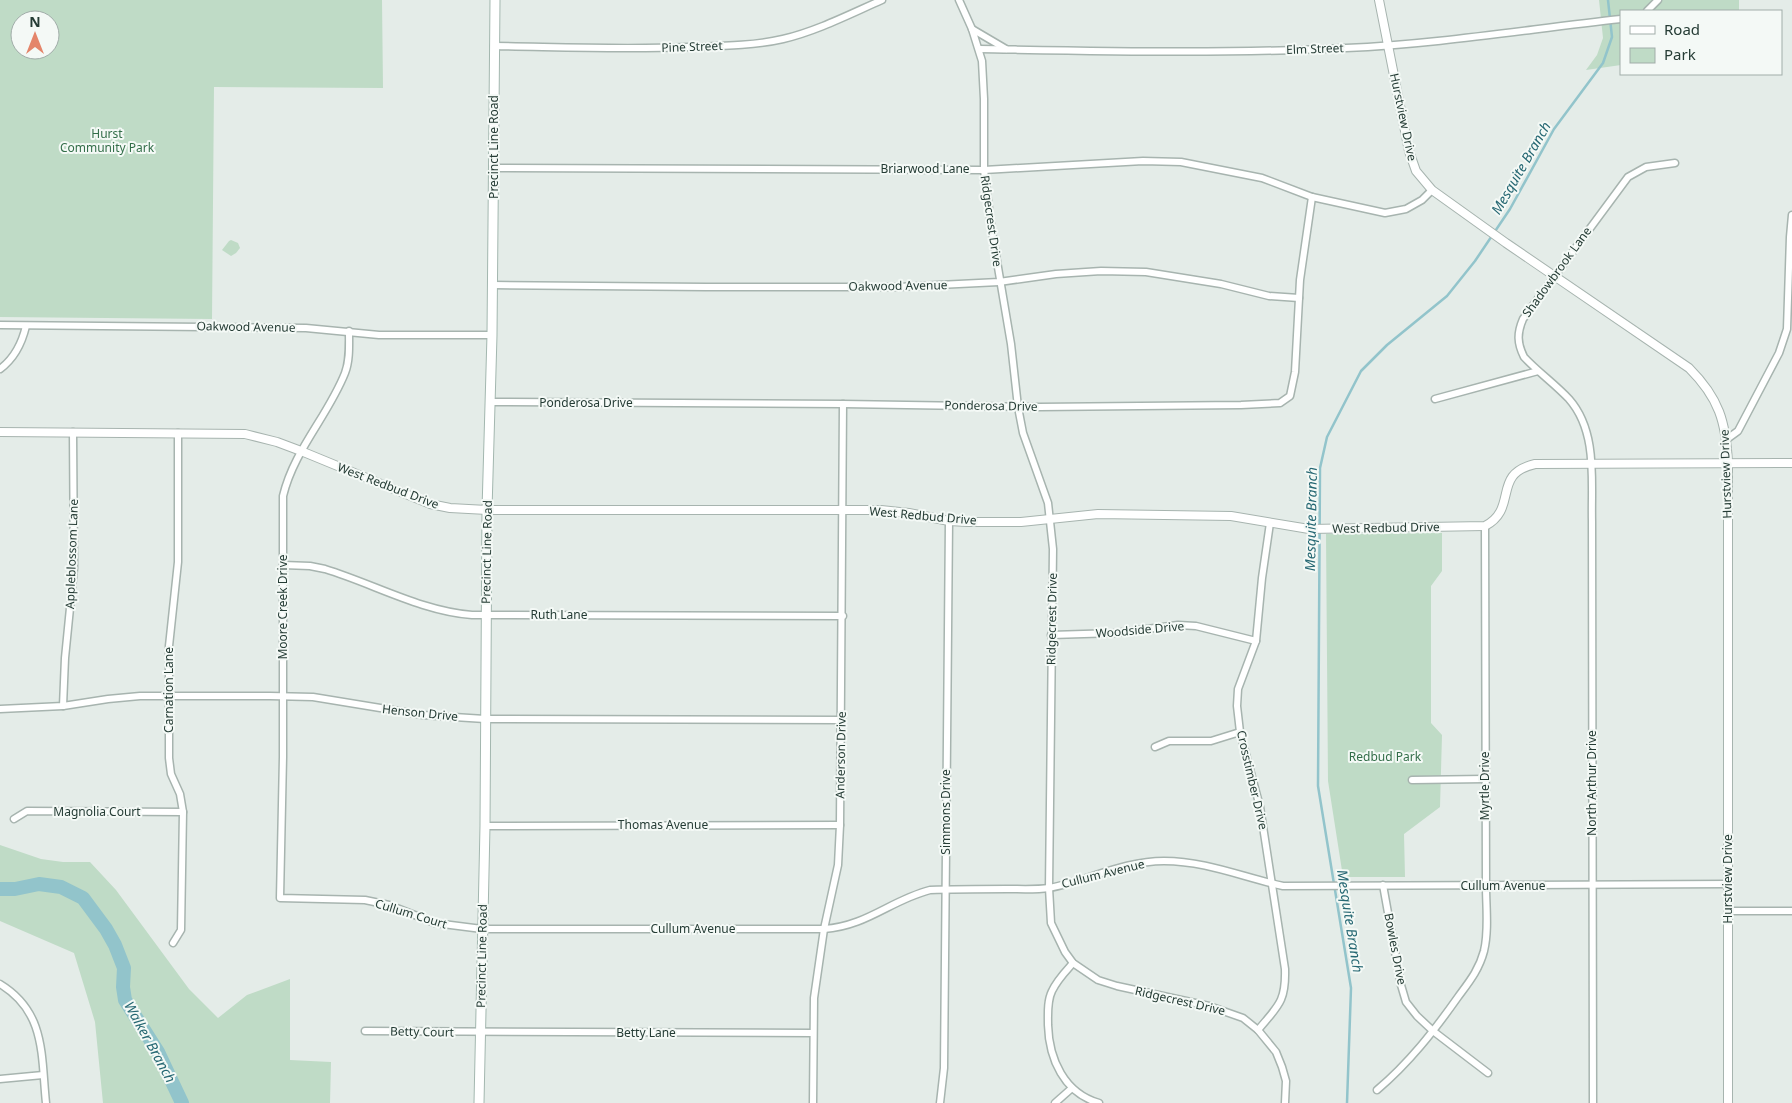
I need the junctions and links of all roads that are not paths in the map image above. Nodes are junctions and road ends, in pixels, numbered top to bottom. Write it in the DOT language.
graph roads {
  1 [pos="495,0"];
  2 [pos="882,0"];
  3 [pos="959,0"];
  4 [pos="1379,0"];
  5 [pos="1658,0"];
  6 [pos="1648,10"];
  7 [pos="1620,20"];
  8 [pos="972,29"];
  9 [pos="1388,45"];
  10 [pos="494,46"];
  11 [pos="979,50"];
  12 [pos="1007,50"];
  13 [pos="1675,163"];
  14 [pos="493,168"];
  15 [pos="984,170"];
  16 [pos="1432,190"];
  17 [pos="1312,197"];
  18 [pos="1792,216"];
  19 [pos="1554,276"];
  20 [pos="999,282"];
  21 [pos="492,285"];
  22 [pos="1299,298"];
  23 [pos="0,325"];
  24 [pos="26,326"];
  25 [pos="349,331"];
  26 [pos="492,335"];
  27 [pos="0,369"];
  28 [pos="1538,371"];
  29 [pos="1435,399"];
  30 [pos="490,402"];
  31 [pos="843,404"];
  32 [pos="1018,407"];
  33 [pos="0,432"];
  34 [pos="73,432"];
  35 [pos="178,433"];
  36 [pos="1727,440"];
  37 [pos="301,451"];
  38 [pos="1728,463"];
  39 [pos="1792,463"];
  40 [pos="1591,464"];
  41 [pos="488,510"];
  42 [pos="843,511"];
  43 [pos="1050,518"];
  44 [pos="949,521"];
  45 [pos="1270,523"];
  46 [pos="1485,526"];
  47 [pos="283,565"];
  48 [pos="486,614"];
  49 [pos="843,616"];
  50 [pos="1052,636"];
  51 [pos="1256,641"];
  52 [pos="168,696"];
  53 [pos="284,697"];
  54 [pos="63,706"];
  55 [pos="0,709"];
  56 [pos="485,719"];
  57 [pos="842,720"];
  58 [pos="1240,732"];
  59 [pos="1155,747"];
  60 [pos="1485,779"];
  61 [pos="1412,780"];
  62 [pos="183,812"];
  63 [pos="14,819"];
  64 [pos="840,825"];
  65 [pos="485,826"];
  66 [pos="1272,884"];
  67 [pos="1729,884"];
  68 [pos="1383,885"];
  69 [pos="1592,885"];
  70 [pos="1486,886"];
  71 [pos="1049,888"];
  72 [pos="945,889"];
  73 [pos="280,898"];
  74 [pos="1728,911"];
  75 [pos="1792,911"];
  76 [pos="482,929"];
  77 [pos="824,929"];
  78 [pos="173,943"];
  79 [pos="1073,963"];
  80 [pos="0,984"];
  81 [pos="1258,1030"];
  82 [pos="1433,1030"];
  83 [pos="365,1031"];
  84 [pos="480,1033"];
  85 [pos="813,1034"];
  86 [pos="1488,1073"];
  87 [pos="43,1075"];
  88 [pos="0,1079"];
  89 [pos="1072,1088"];
  90 [pos="1377,1090"];
  91 [pos="1083,1101"];
  92 [pos="46,1103"];
  93 [pos="478,1103"];
  94 [pos="813,1103"];
  95 [pos="940,1103"];
  96 [pos="1055,1103"];
  97 [pos="1099,1103"];
  98 [pos="1285,1103"];
  99 [pos="1593,1103"];
  100 [pos="1728,1103"];
  1 -- 10 [label="main road, Precinct Line Road"];
  2 -- 10 [label="street, Pine Street"];
  3 -- 8 [label="street, Ridgecrest Drive"];
  4 -- 9 [label="street, Hurstview Drive"];
  5 -- 6 [label="street"];
  7 -- 9 [label="street, Elm Street"];
  8 -- 11 [label="street, Ridgecrest Drive"];
  8 -- 12 [label="street"];
  9 -- 12 [label="street, Elm Street"];
  9 -- 16 [label="street, Hurstview Drive"];
  10 -- 14 [label="main road, Precinct Line Road"];
  11 -- 12 [label="street, Elm Street"];
  11 -- 15 [label="street, Ridgecrest Drive"];
  13 -- 19 [label="street, Shadowbrook Lane"];
  14 -- 15 [label="street, Briarwood Lane"];
  14 -- 21 [label="main road, Precinct Line Road"];
  15 -- 17 [label="street, Briarwood Lane"];
  15 -- 20 [label="street, Ridgecrest Drive"];
  16 -- 17 [label="street, Briarwood Lane"];
  16 -- 19 [label="street, Hurstview Drive"];
  17 -- 22 [label="street, Ponderosa Drive"];
  18 -- 36 [label="street"];
  19 -- 28 [label="street, Shadowbrook Lane"];
  19 -- 36 [label="street, Hurstview Drive"];
  20 -- 21 [label="street, Oakwood Avenue"];
  20 -- 22 [label="street, Oakwood Avenue"];
  20 -- 32 [label="street, Ridgecrest Drive"];
  21 -- 26 [label="main road, Precinct Line Road"];
  22 -- 32 [label="street, Ponderosa Drive"];
  23 -- 24 [label="street, Oakwood Avenue"];
  24 -- 25 [label="street, Oakwood Avenue"];
  24 -- 27 [label="street"];
  25 -- 26 [label="street, Oakwood Avenue"];
  25 -- 37 [label="street, Moore Creek Drive"];
  26 -- 30 [label="main road, Precinct Line Road"];
  28 -- 29 [label="street"];
  28 -- 40 [label="street, Shadowbrook Lane"];
  30 -- 31 [label="street, Ponderosa Drive"];
  30 -- 41 [label="main road, Precinct Line Road"];
  31 -- 32 [label="street, Ponderosa Drive"];
  31 -- 42 [label="street, Anderson Drive"];
  32 -- 43 [label="street, Ridgecrest Drive"];
  33 -- 34 [label="street, West Redbud Drive"];
  34 -- 35 [label="street, West Redbud Drive"];
  34 -- 54 [label="street, Appleblossom Lane"];
  35 -- 37 [label="street, West Redbud Drive"];
  35 -- 52 [label="street, Carnation Lane"];
  36 -- 38 [label="street, Hurstview Drive"];
  37 -- 41 [label="street, West Redbud Drive"];
  37 -- 47 [label="street, Moore Creek Drive"];
  38 -- 39 [label="street"];
  38 -- 40 [label="street"];
  38 -- 67 [label="street, Hurstview Drive"];
  40 -- 46 [label="street"];
  40 -- 69 [label="street, North Arthur Drive"];
  41 -- 42 [label="street, West Redbud Drive"];
  41 -- 48 [label="main road, Precinct Line Road"];
  42 -- 44 [label="street, West Redbud Drive"];
  42 -- 49 [label="street, Anderson Drive"];
  43 -- 44 [label="street, West Redbud Drive"];
  43 -- 45 [label="street, West Redbud Drive"];
  43 -- 50 [label="street, Ridgecrest Drive"];
  44 -- 72 [label="street, Simmons Drive"];
  45 -- 46 [label="street, West Redbud Drive"];
  45 -- 51 [label="street, Crosstimber Drive"];
  46 -- 60 [label="street, Myrtle Drive"];
  47 -- 48 [label="street, Ruth Lane"];
  47 -- 53 [label="street, Moore Creek Drive"];
  48 -- 49 [label="street, Ruth Lane"];
  48 -- 56 [label="main road, Precinct Line Road"];
  49 -- 57 [label="street, Anderson Drive"];
  50 -- 51 [label="street, Woodside Drive"];
  50 -- 71 [label="street, Ridgecrest Drive"];
  51 -- 58 [label="street, Crosstimber Drive"];
  52 -- 53 [label="street, Henson Drive"];
  52 -- 54 [label="street, Henson Drive"];
  52 -- 62 [label="street, Carnation Lane"];
  53 -- 56 [label="street, Henson Drive"];
  53 -- 73 [label="street, Moore Creek Drive"];
  54 -- 55 [label="street, Henson Drive"];
  56 -- 57 [label="street, Henson Drive"];
  56 -- 65 [label="main road, Precinct Line Road"];
  57 -- 64 [label="street, Anderson Drive"];
  58 -- 59 [label="street"];
  58 -- 66 [label="street, Crosstimber Drive"];
  60 -- 61 [label="street"];
  60 -- 70 [label="street, Myrtle Drive"];
  62 -- 63 [label="street, Magnolia Court"];
  62 -- 78 [label="street, Carnation Lane"];
  64 -- 65 [label="street, Thomas Avenue"];
  64 -- 77 [label="street, Anderson Drive"];
  65 -- 76 [label="main road, Precinct Line Road"];
  66 -- 68 [label="street, Cullum Avenue"];
  66 -- 71 [label="street, Cullum Avenue"];
  66 -- 81 [label="street, Crosstimber Drive"];
  67 -- 69 [label="street, Cullum Avenue"];
  67 -- 74 [label="street, Hurstview Drive"];
  68 -- 70 [label="street, Cullum Avenue"];
  68 -- 82 [label="street, Bowles Drive"];
  69 -- 70 [label="street, Cullum Avenue"];
  69 -- 99 [label="street, North Arthur Drive"];
  70 -- 82 [label="street, Myrtle Drive"];
  71 -- 72 [label="street, Cullum Avenue"];
  71 -- 79 [label="street, Ridgecrest Drive"];
  72 -- 77 [label="street, Cullum Avenue"];
  72 -- 95 [label="street, Simmons Drive"];
  73 -- 76 [label="street, Cullum Court"];
  74 -- 75 [label="street"];
  74 -- 100 [label="street, Hurstview Drive"];
  76 -- 77 [label="street, Cullum Avenue"];
  76 -- 84 [label="main road, Precinct Line Road"];
  77 -- 85 [label="street, Anderson Drive"];
  79 -- 81 [label="street, Ridgecrest Drive"];
  79 -- 89 [label="street"];
  80 -- 87 [label="street"];
  81 -- 98 [label="street, Ridgecrest Drive"];
  82 -- 86 [label="street, Bowles Drive"];
  82 -- 90 [label="street, Myrtle Drive"];
  83 -- 84 [label="street, Betty Court"];
  84 -- 85 [label="street, Betty Lane"];
  84 -- 93 [label="main road, Precinct Line Road"];
  85 -- 94 [label="street, Anderson Drive"];
  87 -- 88 [label="street"];
  87 -- 92 [label="street"];
  89 -- 91 [label="street"];
  89 -- 96 [label="street"];
  91 -- 97 [label="street"];
}
